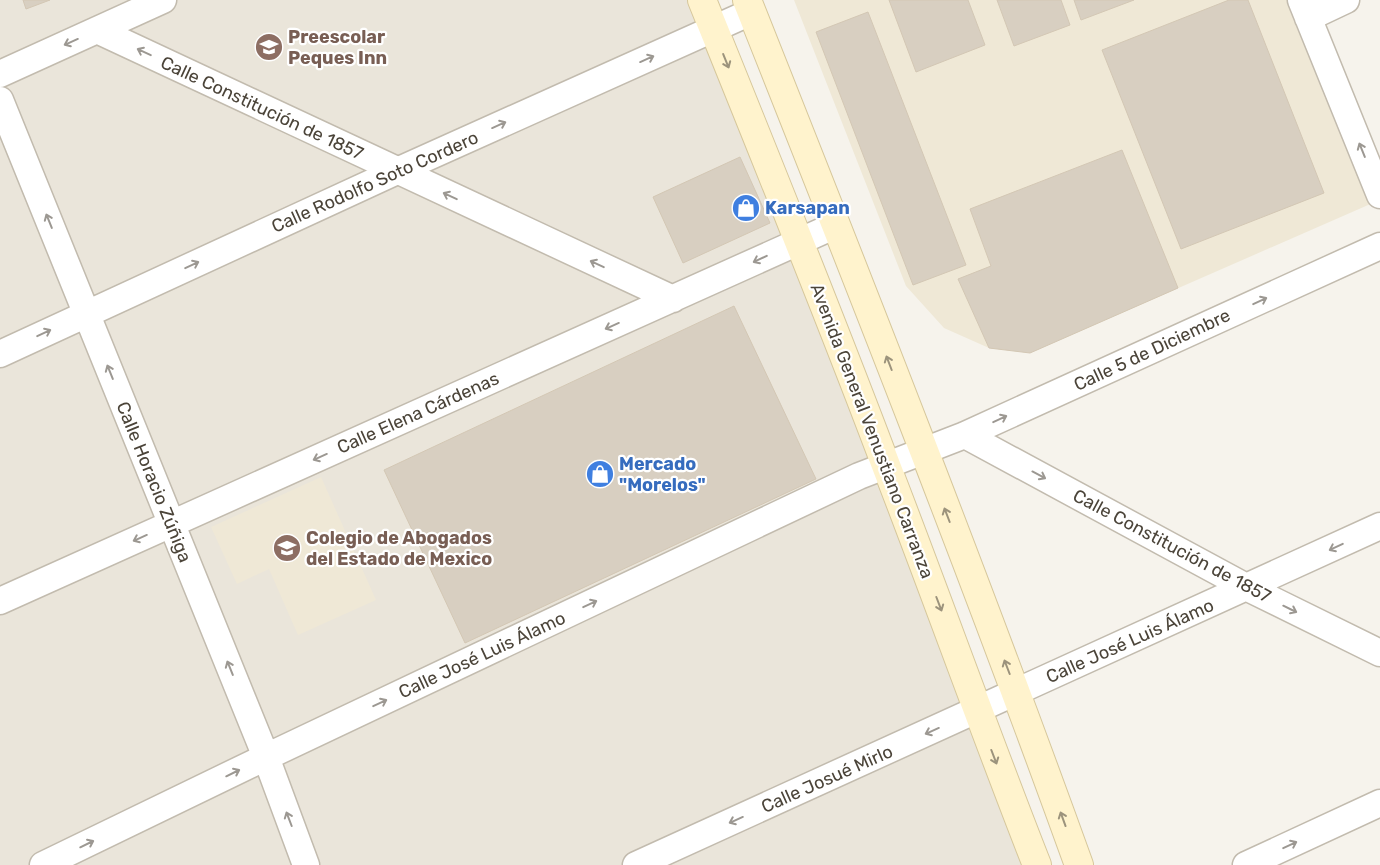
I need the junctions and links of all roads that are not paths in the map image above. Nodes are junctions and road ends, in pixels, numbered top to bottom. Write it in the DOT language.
graph roads {
  1 [pos="163,0"];
  2 [pos="702,0"];
  3 [pos="1346,0"];
  4 [pos="749,6"];
  5 [pos="1304,9"];
  6 [pos="714,29"];
  7 [pos="97,30"];
  8 [pos="0,74"];
  9 [pos="0,100"];
  10 [pos="397,171"];
  11 [pos="1380,195"];
  12 [pos="836,225"];
  13 [pos="798,242"];
  14 [pos="1380,246"];
  15 [pos="673,299"];
  16 [pos="86,314"];
  17 [pos="0,354"];
  18 [pos="965,435"];
  19 [pos="923,452"];
  20 [pos="886,465"];
  21 [pos="171,524"];
  22 [pos="1380,526"];
  23 [pos="1248,588"];
  24 [pos="0,601"];
  25 [pos="1380,653"];
  26 [pos="1017,693"];
  27 [pos="977,711"];
  28 [pos="266,757"];
  29 [pos="1380,803"];
  30 [pos="43,865"];
  31 [pos="306,865"];
  32 [pos="636,865"];
  33 [pos="1037,865"];
  34 [pos="1079,865"];
  35 [pos="1246,865"];
  1 -- 7 [label="street"];
  2 -- 6 [label="main road, Avenida General Venustiano Carranza"];
  3 -- 5 [label="street"];
  4 -- 6 [label="street, Calle Rodolfo Soto Cordero"];
  4 -- 12 [label="main road"];
  11 -- 5 [label="street, one-way"];
  10 -- 6 [label="street, Calle Rodolfo Soto Cordero, one-way"];
  6 -- 13 [label="main road, Avenida General Venustiano Carranza, one-way"];
  7 -- 8 [label="street, one-way"];
  10 -- 7 [label="street, Calle Constitución de 1857, one-way"];
  16 -- 9 [label="street, Calle Horacio Zúñiga, one-way"];
  15 -- 10 [label="street, Calle Constitución de 1857, one-way"];
  16 -- 10 [label="street, Calle Rodolfo Soto Cordero, one-way"];
  12 -- 13 [label="street, Calle Elena Cárdenas"];
  19 -- 12 [label="main road, one-way"];
  13 -- 15 [label="street, Calle Elena Cárdenas, one-way"];
  13 -- 20 [label="main road, Avenida General Venustiano Carranza"];
  18 -- 14 [label="street, Calle 5 de Diciembre, one-way"];
  15 -- 21 [label="street, Calle Elena Cárdenas, one-way"];
  17 -- 16 [label="street, Calle Rodolfo Soto Cordero, one-way"];
  21 -- 16 [label="street, Calle Horacio Zúñiga, one-way"];
  18 -- 19 [label="street, Calle 5 de Diciembre"];
  18 -- 23 [label="street, Calle Constitución de 1857, one-way"];
  19 -- 20 [label="street, Calle José Luis Álamo"];
  26 -- 19 [label="main road, one-way"];
  20 -- 27 [label="main road, Avenida General Venustiano Carranza, one-way"];
  28 -- 20 [label="street, Calle José Luis Álamo, one-way"];
  21 -- 24 [label="street, Calle Elena Cárdenas, one-way"];
  28 -- 21 [label="street, Calle Horacio Zúñiga, one-way"];
  22 -- 23 [label="street, Calle José Luis Álamo, one-way"];
  23 -- 25 [label="street, Calle Constitución de 1857, one-way"];
  23 -- 26 [label="street, Calle José Luis Álamo"];
  26 -- 27 [label="street, Calle Josué Mirlo"];
  34 -- 26 [label="main road, one-way"];
  27 -- 32 [label="street, Calle Josué Mirlo, one-way"];
  27 -- 33 [label="main road, Avenida General Venustiano Carranza, one-way"];
  30 -- 28 [label="street, Calle José Luis Álamo, one-way"];
  31 -- 28 [label="street, Calle Horacio Zúñiga, one-way"];
  35 -- 29 [label="street, one-way"];
}
